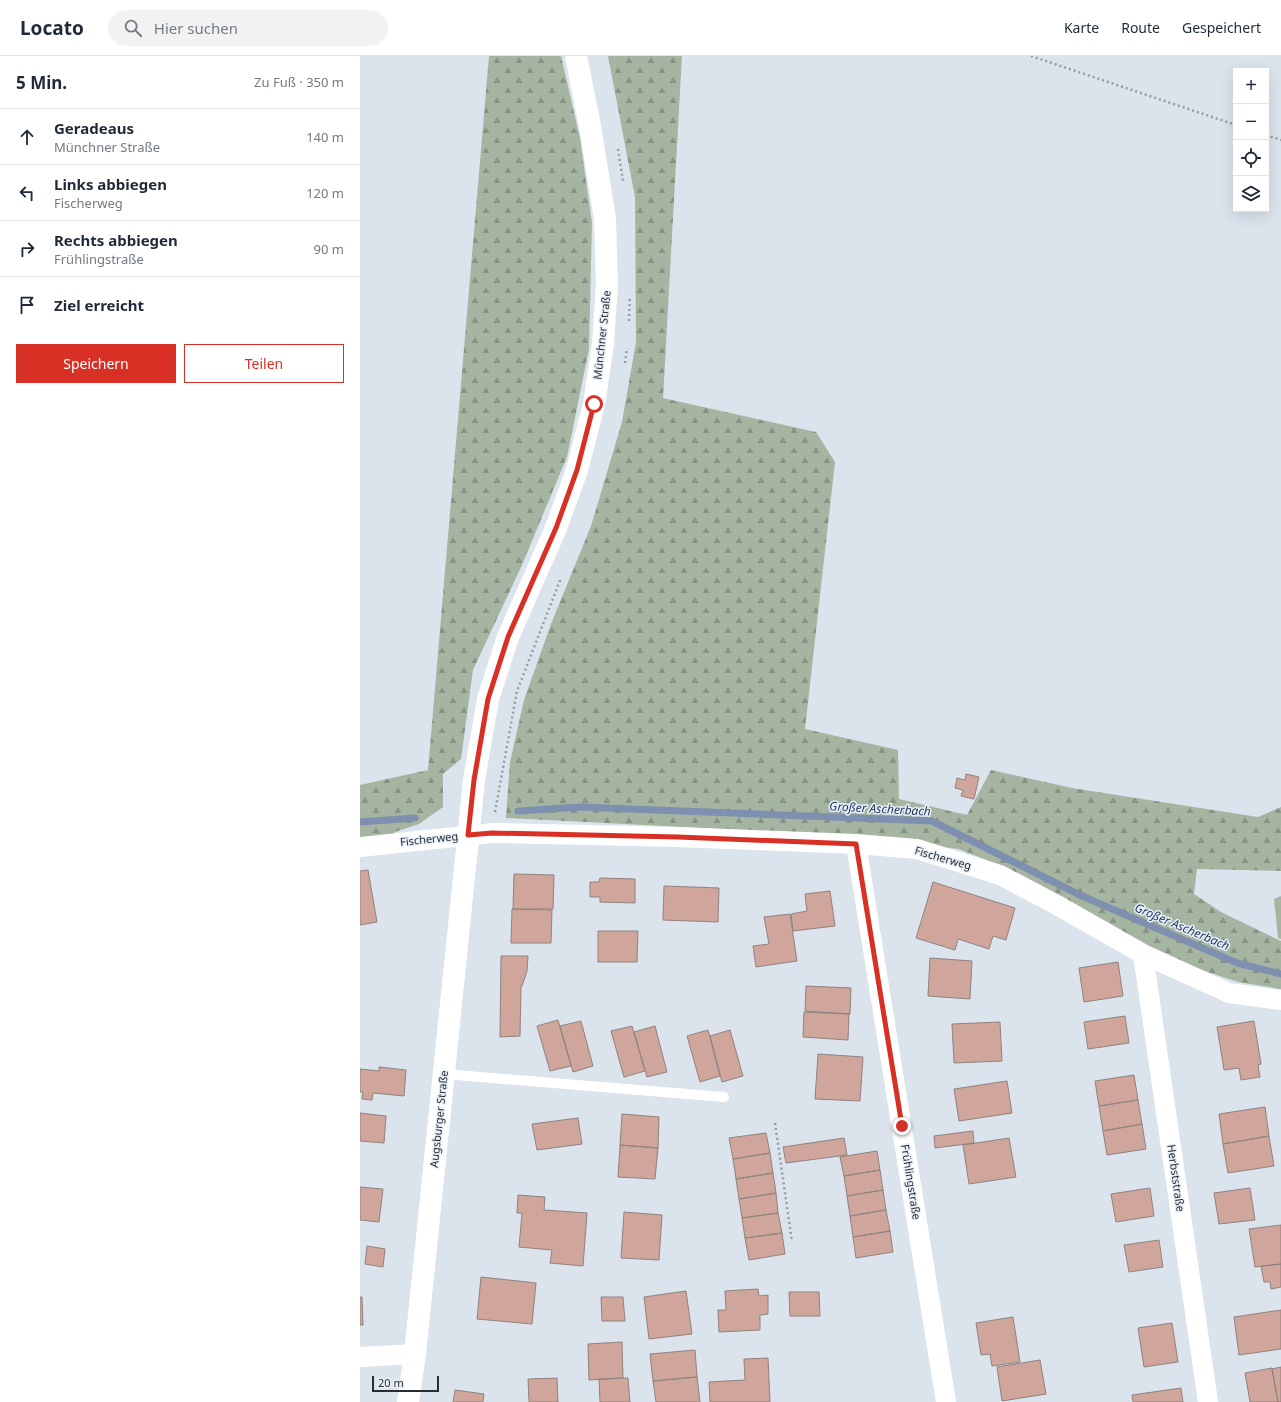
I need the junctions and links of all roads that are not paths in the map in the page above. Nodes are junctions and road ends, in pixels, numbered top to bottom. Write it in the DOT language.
graph roads {
  1 [pos="576,56"];
  2 [pos="468,835"];
  3 [pos="856,844"];
  4 [pos="360,847"];
  5 [pos="1143,954"];
  6 [pos="1281,1000"];
  7 [pos="444,1074"];
  8 [pos="724,1097"];
  9 [pos="415,1354"];
  10 [pos="360,1357"];
  11 [pos="408,1402"];
  12 [pos="946,1402"];
  13 [pos="1208,1402"];
  1 -- 2 [label="main road, Münchner Straße"];
  2 -- 3 [label="street, Fischerweg"];
  2 -- 4 [label="street, Fischerweg"];
  2 -- 7 [label="main road, Augsburger Straße"];
  3 -- 5 [label="street, Fischerweg"];
  3 -- 12 [label="street, Frühlingstraße"];
  5 -- 6 [label="street, Fischerweg"];
  5 -- 13 [label="street, Herbststraße"];
  7 -- 8 [label="lane"];
  7 -- 9 [label="main road, Augsburger Straße"];
  9 -- 10 [label="street"];
  9 -- 11 [label="main road, Augsburger Straße"];
}
